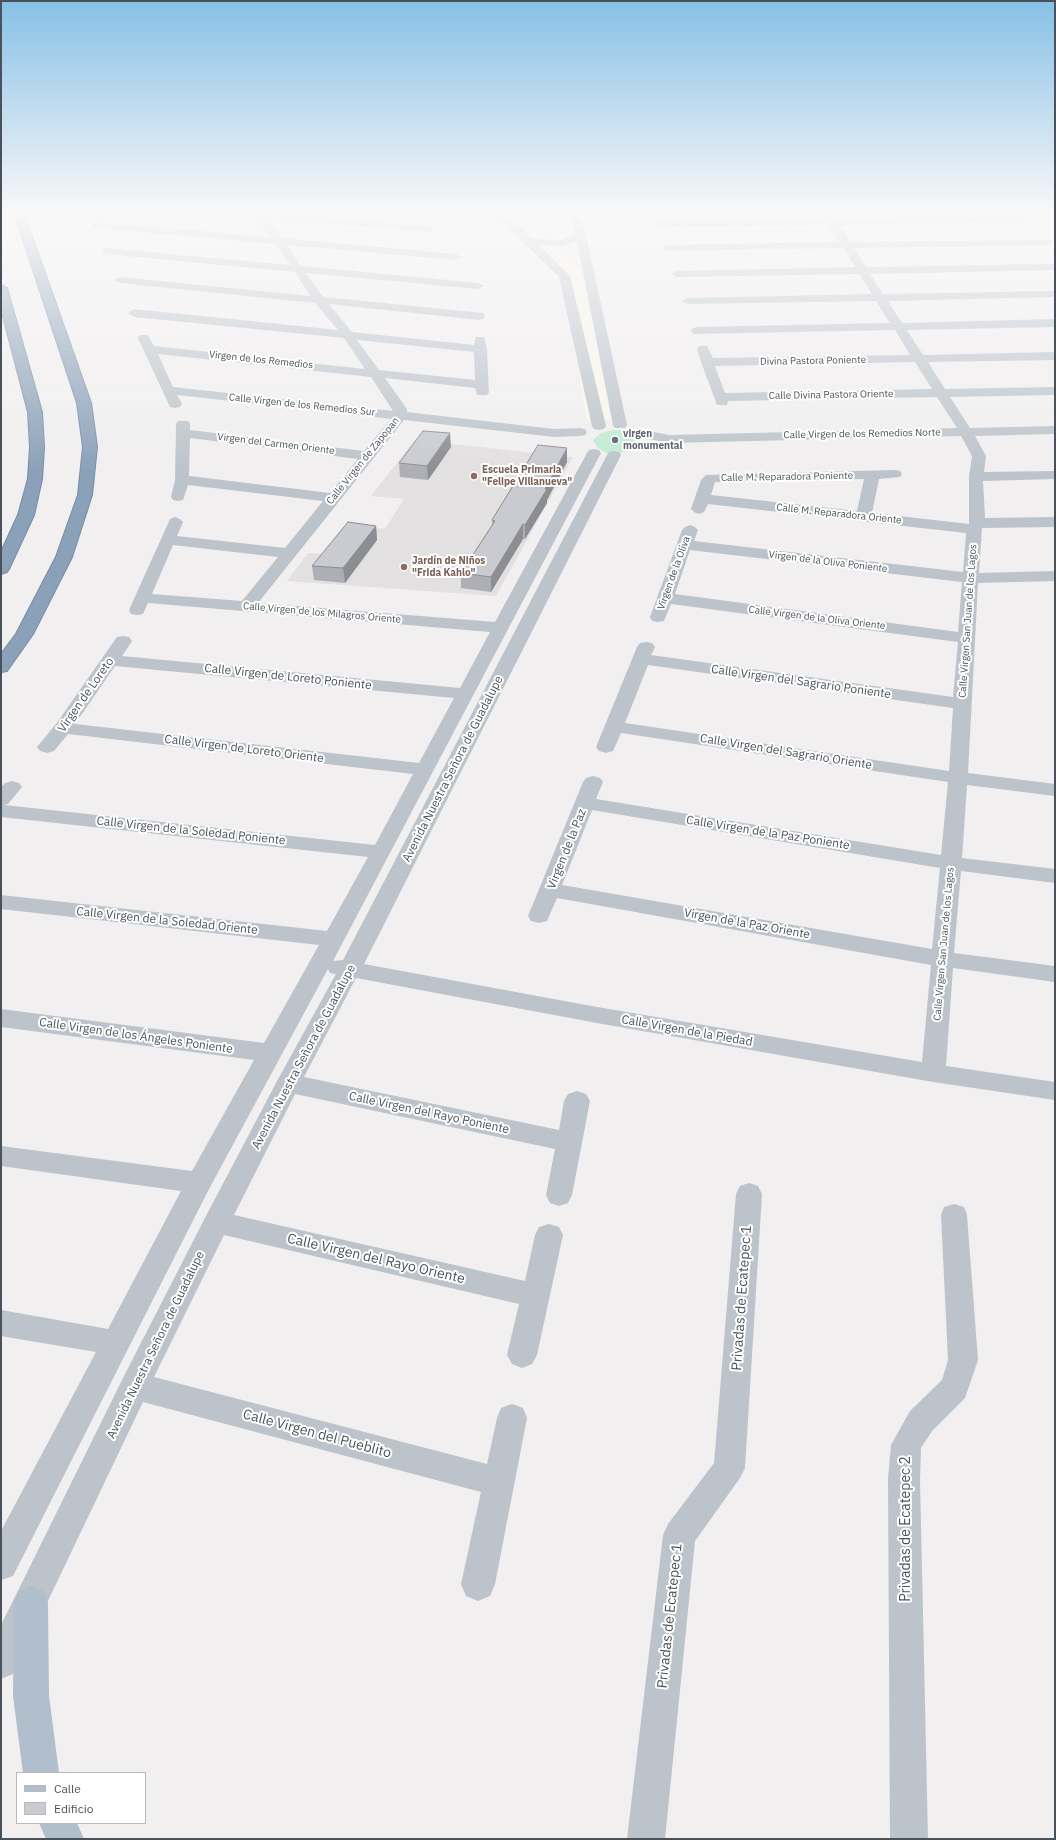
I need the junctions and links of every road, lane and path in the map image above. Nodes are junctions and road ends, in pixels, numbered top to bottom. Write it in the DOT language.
graph roads {
  1 [pos="4,299"];
  2 [pos="48,299"];
  3 [pos="128,299"];
  4 [pos="310,299"];
  5 [pos="479,299"];
  6 [pos="569,299"];
  7 [pos="587,299"];
  8 [pos="790,299"];
  9 [pos="880,299"];
  10 [pos="319,300"];
  11 [pos="688,301"];
  12 [pos="134,313"];
  13 [pos="695,323"];
  14 [pos="1055,323"];
  15 [pos="899,327"];
  16 [pos="347,334"];
  17 [pos="144,338"];
  18 [pos="1055,356"];
  19 [pos="920,359"];
  20 [pos="707,362"];
  21 [pos="373,372"];
  22 [pos="169,390"];
  23 [pos="1055,391"];
  24 [pos="942,393"];
  25 [pos="175,404"];
  26 [pos="400,416"];
  27 [pos="620,425"];
  28 [pos="599,426"];
  29 [pos="1055,430"];
  30 [pos="966,432"];
  31 [pos="598,447"];
  32 [pos="368,456"];
  33 [pos="894,474"];
  34 [pos="872,475"];
  35 [pos="1055,475"];
  36 [pos="976,477"];
  37 [pos="182,480"];
  38 [pos="178,497"];
  39 [pos="334,498"];
  40 [pos="702,504"];
  41 [pos="864,516"];
  42 [pos="175,522"];
  43 [pos="1055,522"];
  44 [pos="976,526"];
  45 [pos="690,530"];
  46 [pos="167,540"];
  47 [pos="684,546"];
  48 [pos="289,553"];
  49 [pos="1,569"];
  50 [pos="1055,576"];
  51 [pos="972,578"];
  52 [pos="666,598"];
  53 [pos="246,607"];
  54 [pos="658,617"];
  55 [pos="500,628"];
  56 [pos="967,638"];
  57 [pos="123,641"];
  58 [pos="111,660"];
  59 [pos="1,667"];
  60 [pos="466,694"];
  61 [pos="962,704"];
  62 [pos="614,727"];
  63 [pos="64,728"];
  64 [pos="47,747"];
  65 [pos="606,747"];
  66 [pos="425,770"];
  67 [pos="958,778"];
  68 [pos="594,782"];
  69 [pos="1055,790"];
  70 [pos="585,804"];
  71 [pos="1,811"];
  72 [pos="381,852"];
  73 [pos="950,863"];
  74 [pos="1055,876"];
  75 [pos="550,890"];
  76 [pos="1,902"];
  77 [pos="539,916"];
  78 [pos="333,939"];
  79 [pos="943,959"];
  80 [pos="321,963"];
  81 [pos="350,969"];
  82 [pos="1055,974"];
  83 [pos="1,1018"];
  84 [pos="270,1054"];
  85 [pos="933,1073"];
  86 [pos="288,1083"];
  87 [pos="1055,1091"];
  88 [pos="577,1101"];
  89 [pos="570,1142"];
  90 [pos="1,1156"];
  91 [pos="199,1183"];
  92 [pos="749,1194"];
  93 [pos="559,1195"];
  94 [pos="954,1215"];
  95 [pos="217,1222"];
  96 [pos="549,1235"];
  97 [pos="535,1296"];
  98 [pos="1,1323"];
  99 [pos="116,1343"];
  100 [pos="522,1355"];
  101 [pos="135,1386"];
  102 [pos="512,1418"];
  103 [pos="499,1482"];
  104 [pos="1,1564"];
  105 [pos="478,1584"];
  106 [pos="30,1603"];
  107 [pos="1,1662"];
  108 [pos="41,1772"];
  109 [pos="58,1824"];
  110 [pos="65,1839"];
  111 [pos="646,1839"];
  112 [pos="909,1839"];
  1 -- 49 [label="highway"];
  2 -- 59 [label="highway"];
  3 -- 12 [label="street"];
  4 -- 10 [label="street"];
  5 -- 10 [label="street"];
  6 -- 28 [label="street"];
  7 -- 27 [label="street"];
  8 -- 11 [label="street"];
  9 -- 15 [label="street, Calle Virgen San Juan de los Lagos"];
  10 -- 16 [label="street, Calle Virgen de Zapopan"];
  11 -- 13 [label="street"];
  12 -- 16 [label="street"];
  12 -- 17 [label="street"];
  13 -- 15 [label="street"];
  13 -- 20 [label="street"];
  14 -- 15 [label="street"];
  15 -- 19 [label="street, Calle Virgen San Juan de los Lagos"];
  16 -- 21 [label="street, Calle Virgen de Zapopan"];
  16 -- 21 [label="street, Virgen de los Remedios"];
  17 -- 21 [label="street, Virgen de los Remedios"];
  17 -- 22 [label="street"];
  18 -- 19 [label="street, Divina Pastora Poniente"];
  19 -- 20 [label="street, Divina Pastora Poniente"];
  19 -- 24 [label="street, Calle Virgen San Juan de los Lagos"];
  20 -- 24 [label="street, Calle Divina Pastora Oriente"];
  21 -- 26 [label="street, Calle Virgen de Zapopan"];
  22 -- 25 [label="street"];
  22 -- 26 [label="street, Calle Virgen de los Remedios Sur"];
  23 -- 24 [label="street, Calle Divina Pastora Oriente"];
  24 -- 30 [label="street, Calle Virgen San Juan de los Lagos"];
  26 -- 31 [label="street, Calle Virgen de los Remedios Sur"];
  26 -- 32 [label="street, Calle Virgen de Zapopan"];
  27 -- 28 [label="street"];
  27 -- 30 [label="street, Calle Virgen de los Remedios Norte"];
  28 -- 31 [label="street"];
  29 -- 30 [label="street, Calle Virgen de los Remedios Norte"];
  30 -- 36 [label="street, Calle Virgen San Juan de los Lagos"];
  31 -- 55 [label="street, Avenida Nuestra Señora de Guadalupe"];
  31 -- 81 [label="street, Avenida Nuestra Señora de Guadalupe"];
  32 -- 37 [label="street, Virgen del Carmen Oriente"];
  32 -- 39 [label="street, Calle Virgen de Zapopan"];
  33 -- 34 [label="street, Calle M. Reparadora Poniente"];
  34 -- 40 [label="street, Calle M. Reparadora Poniente"];
  34 -- 41 [label="street, Calle M. Reparadora Poniente"];
  35 -- 36 [label="street"];
  36 -- 44 [label="street, Calle Virgen San Juan de los Lagos"];
  37 -- 38 [label="street"];
  37 -- 39 [label="street"];
  39 -- 48 [label="street, Calle Virgen de Zapopan"];
  40 -- 41 [label="street, Calle M. Reparadora Oriente"];
  41 -- 44 [label="street, Calle M. Reparadora Oriente"];
  42 -- 46 [label="street"];
  43 -- 44 [label="street, Calle M. Reparadora Oriente"];
  44 -- 51 [label="street, Calle Virgen San Juan de los Lagos"];
  45 -- 47 [label="street, Virgen de la Oliva"];
  46 -- 48 [label="street"];
  46 -- 53 [label="street, Calle Virgen de los Milagros Oriente"];
  47 -- 51 [label="street, Virgen de la Oliva Poniente"];
  47 -- 52 [label="street, Virgen de la Oliva"];
  48 -- 53 [label="street, Calle Virgen de Zapopan"];
  50 -- 51 [label="street, Virgen de la Oliva Poniente"];
  51 -- 56 [label="street, Calle Virgen San Juan de los Lagos"];
  52 -- 54 [label="street, Virgen de la Oliva"];
  52 -- 56 [label="street, Calle Virgen de la Oliva Oriente"];
  53 -- 55 [label="street, Calle Virgen de los Milagros Oriente"];
  55 -- 60 [label="street, Avenida Nuestra Señora de Guadalupe"];
  56 -- 61 [label="street, Calle Virgen San Juan de los Lagos"];
  57 -- 58 [label="street, Virgen de Loreto"];
  58 -- 60 [label="street, Calle Virgen de Loreto Poniente"];
  58 -- 63 [label="street, Virgen de Loreto"];
  60 -- 66 [label="street, Avenida Nuestra Señora de Guadalupe"];
  61 -- 62 [label="street, Calle Virgen del Sagrario Poniente"];
  61 -- 67 [label="street, Calle Virgen San Juan de los Lagos"];
  62 -- 65 [label="street"];
  62 -- 67 [label="street, Calle Virgen del Sagrario Oriente"];
  63 -- 64 [label="street, Virgen de Loreto"];
  63 -- 66 [label="street, Calle Virgen de Loreto Oriente"];
  66 -- 72 [label="street, Avenida Nuestra Señora de Guadalupe"];
  67 -- 69 [label="street, Calle Virgen del Sagrario Oriente"];
  67 -- 73 [label="street, Calle Virgen San Juan de los Lagos"];
  68 -- 70 [label="street, Virgen de la Paz"];
  70 -- 73 [label="street, Calle Virgen de la Paz Poniente"];
  70 -- 75 [label="street, Virgen de la Paz"];
  71 -- 72 [label="street, Calle Virgen de la Soledad Poniente"];
  72 -- 78 [label="street, Avenida Nuestra Señora de Guadalupe"];
  73 -- 74 [label="street, Calle Virgen de la Paz Poniente"];
  73 -- 79 [label="street, Calle Virgen San Juan de los Lagos"];
  75 -- 77 [label="street, Virgen de la Paz"];
  75 -- 79 [label="street, Virgen de la Paz Oriente"];
  76 -- 78 [label="street, Calle Virgen de la Soledad Oriente"];
  78 -- 80 [label="street, Avenida Nuestra Señora de Guadalupe"];
  79 -- 82 [label="street, Virgen de la Paz Oriente"];
  79 -- 85 [label="street, Calle Virgen San Juan de los Lagos"];
  80 -- 81 [label="street, Calle Virgen de la Piedad"];
  80 -- 84 [label="street, Avenida Nuestra Señora de Guadalupe"];
  81 -- 85 [label="street, Calle Virgen de la Piedad"];
  81 -- 86 [label="street, Avenida Nuestra Señora de Guadalupe"];
  83 -- 84 [label="street, Calle Virgen de los Ángeles Poniente"];
  84 -- 91 [label="street, Avenida Nuestra Señora de Guadalupe"];
  85 -- 87 [label="street, Calle Virgen de la Piedad"];
  86 -- 89 [label="street, Calle Virgen del Rayo Poniente"];
  86 -- 95 [label="street, Avenida Nuestra Señora de Guadalupe"];
  88 -- 89 [label="street"];
  89 -- 93 [label="street"];
  90 -- 91 [label="street"];
  91 -- 99 [label="street, Avenida Nuestra Señora de Guadalupe"];
  92 -- 111 [label="street, Privadas de Ecatepec 1"];
  94 -- 112 [label="street, Privadas de Ecatepec 2"];
  95 -- 97 [label="street, Calle Virgen del Rayo Oriente"];
  95 -- 101 [label="street, Avenida Nuestra Señora de Guadalupe"];
  96 -- 97 [label="street"];
  97 -- 100 [label="street"];
  98 -- 99 [label="street"];
  99 -- 104 [label="street, Avenida Nuestra Señora de Guadalupe"];
  101 -- 103 [label="street, Calle Virgen del Pueblito"];
  101 -- 106 [label="street, Avenida Nuestra Señora de Guadalupe"];
  102 -- 103 [label="street"];
  103 -- 105 [label="street"];
  106 -- 107 [label="street, Avenida Nuestra Señora de Guadalupe"];
  106 -- 108 [label="main road"];
  109 -- 110 [label="main road"];
}
